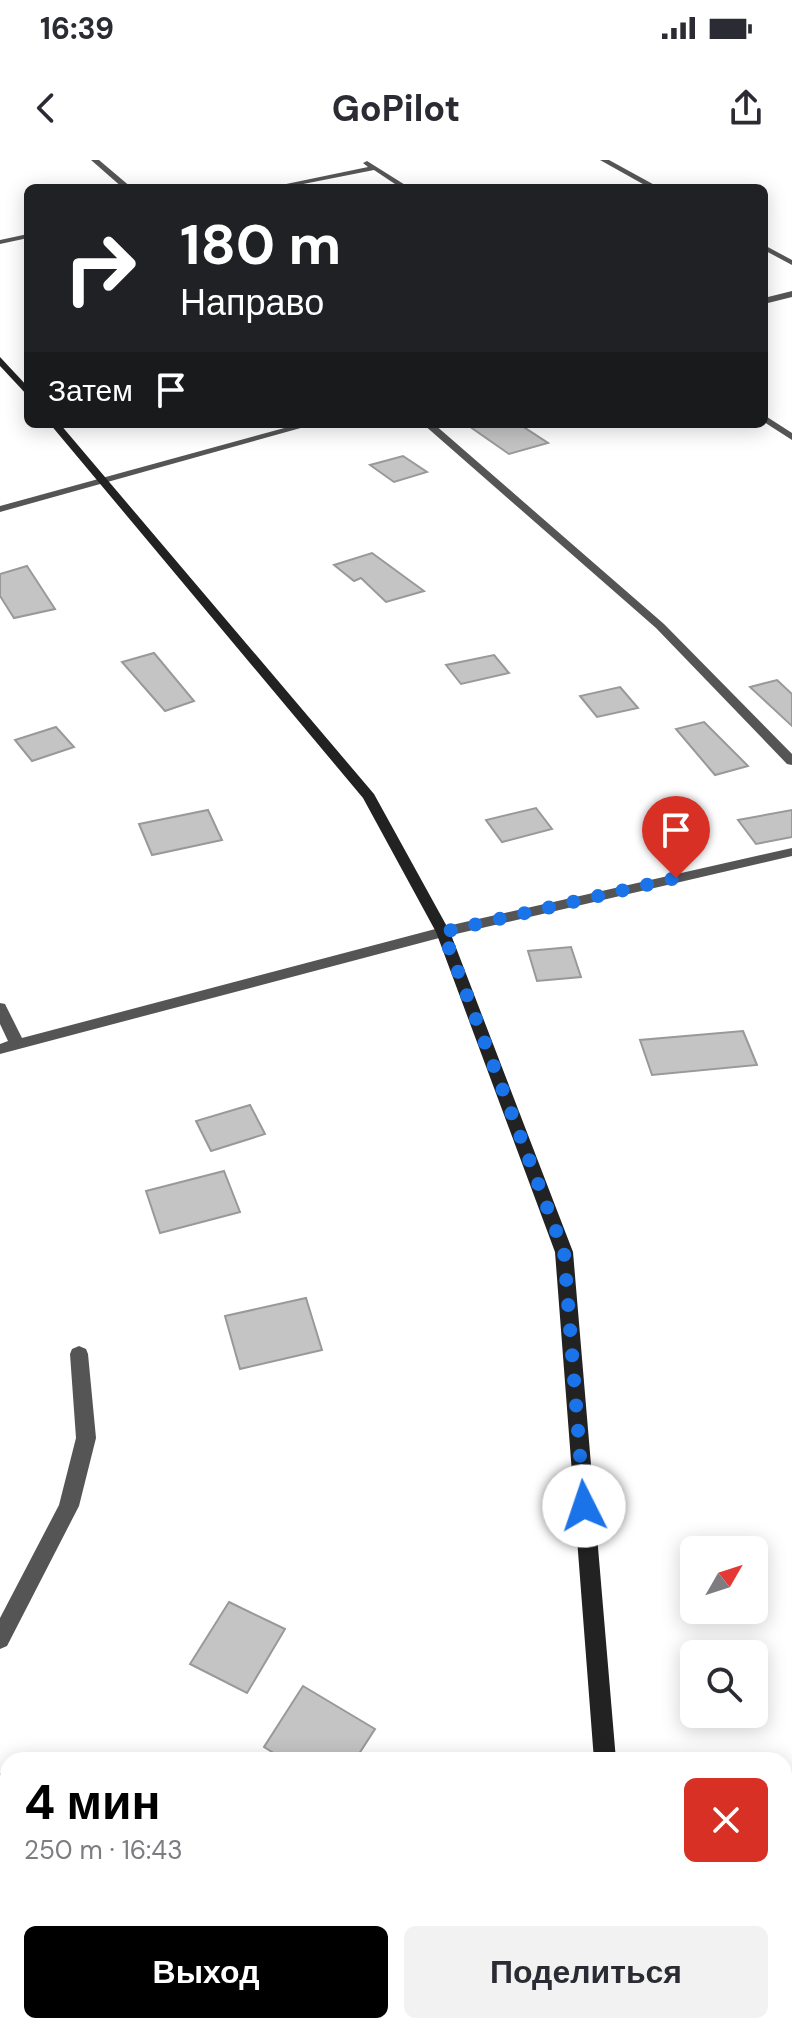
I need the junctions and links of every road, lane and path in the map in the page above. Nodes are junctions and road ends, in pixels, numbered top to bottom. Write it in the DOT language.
graph roads {
  1 [pos="95,160"];
  2 [pos="362,160"];
  3 [pos="604,160"];
  4 [pos="375,168"];
  5 [pos="123,184"];
  6 [pos="292,184"];
  7 [pos="400,184"];
  8 [pos="649,184"];
  9 [pos="24,237"];
  10 [pos="0,242"];
  11 [pos="768,249"];
  12 [pos="792,263"];
  13 [pos="792,294"];
  14 [pos="768,300"];
  15 [pos="0,360"];
  16 [pos="24,388"];
  17 [pos="768,421"];
  18 [pos="58,428"];
  19 [pos="296,428"];
  20 [pos="433,428"];
  21 [pos="792,437"];
  22 [pos="104,482"];
  23 [pos="0,509"];
  24 [pos="792,761"];
  25 [pos="792,852"];
  26 [pos="443,932"];
  27 [pos="0,1008"];
  28 [pos="18,1045"];
  29 [pos="0,1049"];
  30 [pos="79,1354"];
  31 [pos="0,1639"];
  32 [pos="604,1752"];
  1 -- 5 [label="street"];
  2 -- 4 [label="street"];
  3 -- 8 [label="street"];
  4 -- 6 [label="street"];
  4 -- 7 [label="street"];
  9 -- 10 [label="street"];
  11 -- 12 [label="street"];
  13 -- 14 [label="street"];
  15 -- 16 [label="street"];
  17 -- 21 [label="street"];
  18 -- 22 [label="street"];
  19 -- 22 [label="street"];
  20 -- 24 [label="street"];
  22 -- 23 [label="street"];
  22 -- 26 [label="street"];
  25 -- 26 [label="street"];
  26 -- 28 [label="street"];
  26 -- 32 [label="street"];
  27 -- 28 [label="street"];
  28 -- 29 [label="street"];
  30 -- 31 [label="street"];
}
